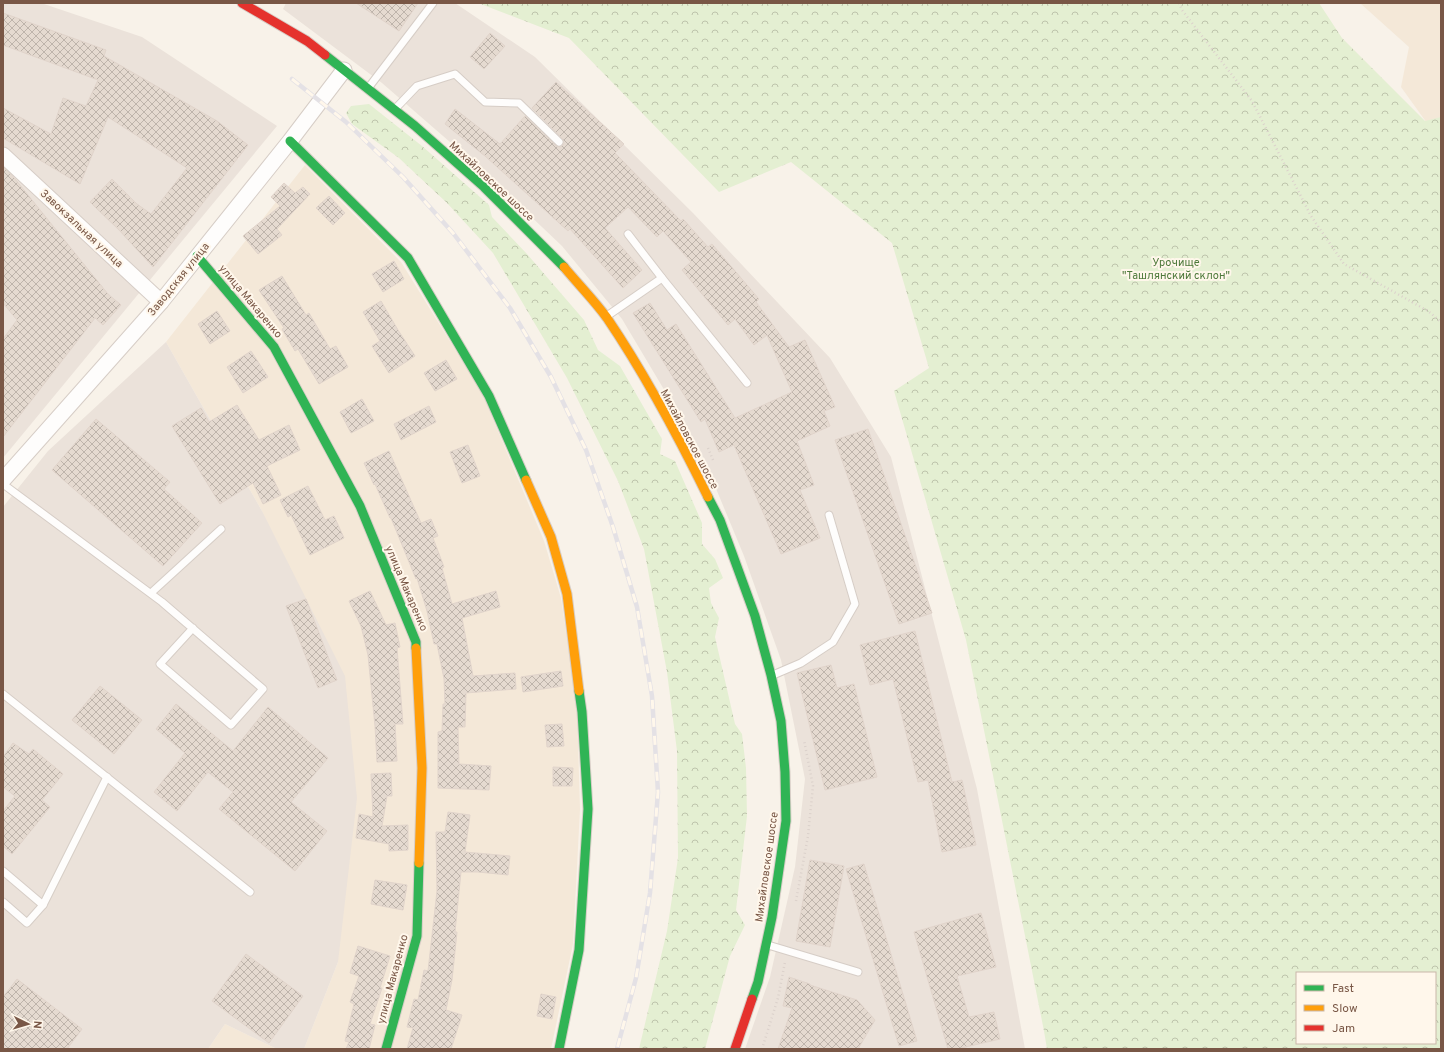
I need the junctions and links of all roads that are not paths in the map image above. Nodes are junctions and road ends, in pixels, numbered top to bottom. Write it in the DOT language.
graph roads {
  1 [pos="242,3"];
  2 [pos="433,3"];
  3 [pos="344,70"];
  4 [pos="368,89"];
  5 [pos="394,110"];
  6 [pos="290,141"];
  7 [pos="559,142"];
  8 [pos="3,155"];
  9 [pos="628,234"];
  10 [pos="197,256"];
  11 [pos="662,278"];
  12 [pos="161,302"];
  13 [pos="606,317"];
  14 [pos="747,383"];
  15 [pos="3,480"];
  16 [pos="3,484"];
  17 [pos="829,515"];
  18 [pos="220,529"];
  19 [pos="151,593"];
  20 [pos="193,628"];
  21 [pos="770,675"];
  22 [pos="3,694"];
  23 [pos="107,777"];
  24 [pos="3,871"];
  25 [pos="250,892"];
  26 [pos="3,902"];
  27 [pos="43,905"];
  28 [pos="766,944"];
  29 [pos="858,972"];
  30 [pos="386,1049"];
  31 [pos="558,1049"];
  32 [pos="735,1049"];
  1 -- 3 [label="street, Михайловское шоссе"];
  2 -- 4 [label="lane"];
  3 -- 4 [label="street, Михайловское шоссе"];
  3 -- 6 [label="street, Заводская улица"];
  4 -- 5 [label="street, Михайловское шоссе"];
  5 -- 7 [label="lane"];
  5 -- 13 [label="street, Михайловское шоссе"];
  6 -- 10 [label="street, Заводская улица"];
  6 -- 31 [label="street"];
  8 -- 12 [label="street, Завокзальная улица"];
  9 -- 11 [label="lane"];
  10 -- 12 [label="street, Заводская улица"];
  10 -- 30 [label="street, улица Макаренко"];
  11 -- 13 [label="lane"];
  11 -- 14 [label="lane"];
  12 -- 15 [label="street, Заводская улица"];
  13 -- 21 [label="street, Михайловское шоссе"];
  16 -- 19 [label="lane"];
  17 -- 21 [label="lane"];
  18 -- 19 [label="lane"];
  19 -- 20 [label="lane"];
  20 -- 20 [label="lane"];
  21 -- 28 [label="street, Михайловское шоссе"];
  22 -- 23 [label="lane"];
  23 -- 25 [label="lane"];
  23 -- 27 [label="lane"];
  24 -- 27 [label="lane"];
  26 -- 27 [label="lane"];
  28 -- 29 [label="lane"];
  28 -- 32 [label="street, Михайловское шоссе"];
}
